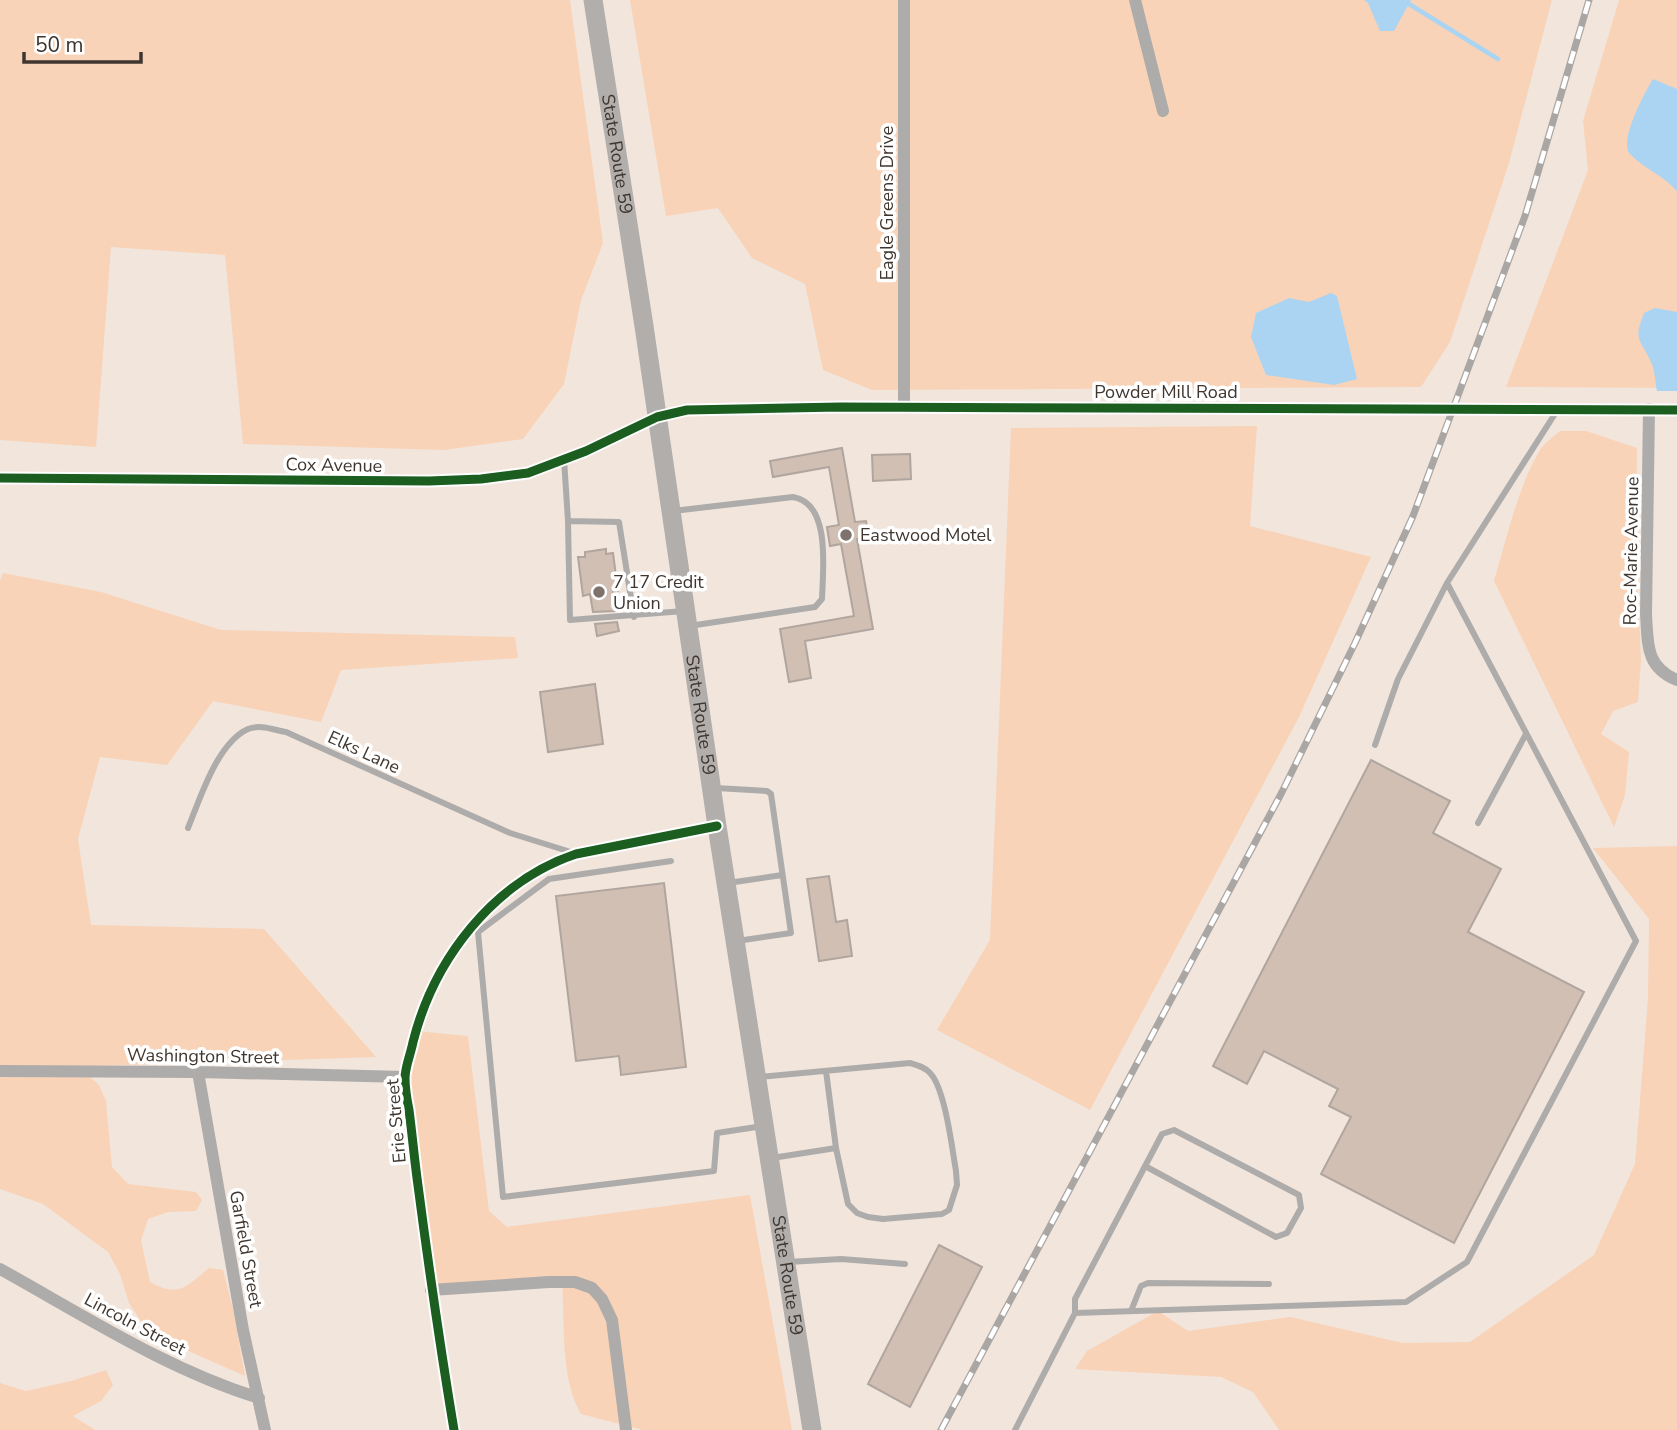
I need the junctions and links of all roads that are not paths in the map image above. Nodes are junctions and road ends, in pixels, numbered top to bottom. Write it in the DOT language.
graph roads {
  1 [pos="593,0"];
  2 [pos="904,0"];
  3 [pos="1135,0"];
  4 [pos="1163,111"];
  5 [pos="904,407"];
  6 [pos="1558,409"];
  7 [pos="1649,409"];
  8 [pos="1677,410"];
  9 [pos="657,417"];
  10 [pos="564,459"];
  11 [pos="0,478"];
  12 [pos="671,511"];
  13 [pos="568,522"];
  14 [pos="1447,583"];
  15 [pos="634,617"];
  16 [pos="687,619"];
  17 [pos="1677,680"];
  18 [pos="1526,734"];
  19 [pos="1375,745"];
  20 [pos="711,787"];
  21 [pos="1478,823"];
  22 [pos="717,826"];
  23 [pos="188,828"];
  24 [pos="576,854"];
  25 [pos="671,861"];
  26 [pos="782,875"];
  27 [pos="726,883"];
  28 [pos="475,930"];
  29 [pos="735,941"];
  30 [pos="826,1071"];
  31 [pos="0,1072"];
  32 [pos="198,1072"];
  33 [pos="405,1077"];
  34 [pos="758,1078"];
  35 [pos="765,1126"];
  36 [pos="836,1148"];
  37 [pos="770,1158"];
  38 [pos="1145,1166"];
  39 [pos="787,1263"];
  40 [pos="905,1265"];
  41 [pos="0,1269"];
  42 [pos="1269,1284"];
  43 [pos="431,1290"];
  44 [pos="1132,1311"];
  45 [pos="1075,1312"];
  46 [pos="259,1398"];
  47 [pos="265,1430"];
  48 [pos="454,1430"];
  49 [pos="626,1430"];
  50 [pos="813,1430"];
  51 [pos="1015,1430"];
  1 -- 9 [label="main road, State Route 59"];
  2 -- 5 [label="street, Eagle Greens Drive"];
  3 -- 4 [label="street"];
  5 -- 6 [label="street, Powder Mill Road"];
  5 -- 9 [label="street, Powder Mill Road"];
  6 -- 7 [label="street, Powder Mill Road"];
  6 -- 14 [label="lane"];
  7 -- 8 [label="street, Powder Mill Road"];
  7 -- 17 [label="street, Roc-Marie Avenue"];
  9 -- 10 [label="street, Cox Avenue"];
  9 -- 12 [label="main road, State Route 59"];
  10 -- 11 [label="street, Cox Avenue"];
  10 -- 13 [label="lane"];
  12 -- 16 [label="main road, State Route 59"];
  12 -- 16 [label="lane"];
  13 -- 15 [label="lane"];
  13 -- 15 [label="lane"];
  14 -- 18 [label="lane"];
  14 -- 19 [label="lane"];
  15 -- 16 [label="lane"];
  16 -- 20 [label="main road, State Route 59"];
  18 -- 21 [label="lane"];
  18 -- 44 [label="lane"];
  20 -- 22 [label="main road, State Route 59"];
  20 -- 26 [label="lane"];
  22 -- 24 [label="street, Erie Street"];
  22 -- 27 [label="main road, State Route 59"];
  23 -- 24 [label="lane, Elks Lane"];
  24 -- 28 [label="street, Erie Street"];
  25 -- 28 [label="lane"];
  26 -- 27 [label="lane"];
  26 -- 29 [label="lane"];
  27 -- 29 [label="main road, State Route 59"];
  28 -- 33 [label="street, Erie Street"];
  28 -- 35 [label="lane"];
  29 -- 34 [label="main road, State Route 59"];
  30 -- 34 [label="lane"];
  30 -- 36 [label="lane"];
  30 -- 36 [label="lane"];
  31 -- 32 [label="street, Washington Street"];
  32 -- 33 [label="street, Washington Street"];
  32 -- 46 [label="street, Garfield Street"];
  33 -- 43 [label="street, Erie Street"];
  34 -- 35 [label="main road, State Route 59"];
  35 -- 37 [label="main road, State Route 59"];
  36 -- 37 [label="lane"];
  37 -- 39 [label="main road, State Route 59"];
  38 -- 38 [label="lane"];
  38 -- 45 [label="lane"];
  39 -- 40 [label="lane"];
  39 -- 50 [label="main road, State Route 59"];
  41 -- 46 [label="street, Lincoln Street"];
  42 -- 44 [label="lane"];
  43 -- 48 [label="street, Erie Street"];
  43 -- 49 [label="street"];
  44 -- 45 [label="lane"];
  45 -- 51 [label="lane"];
  46 -- 47 [label="street, Garfield Street"];
}
